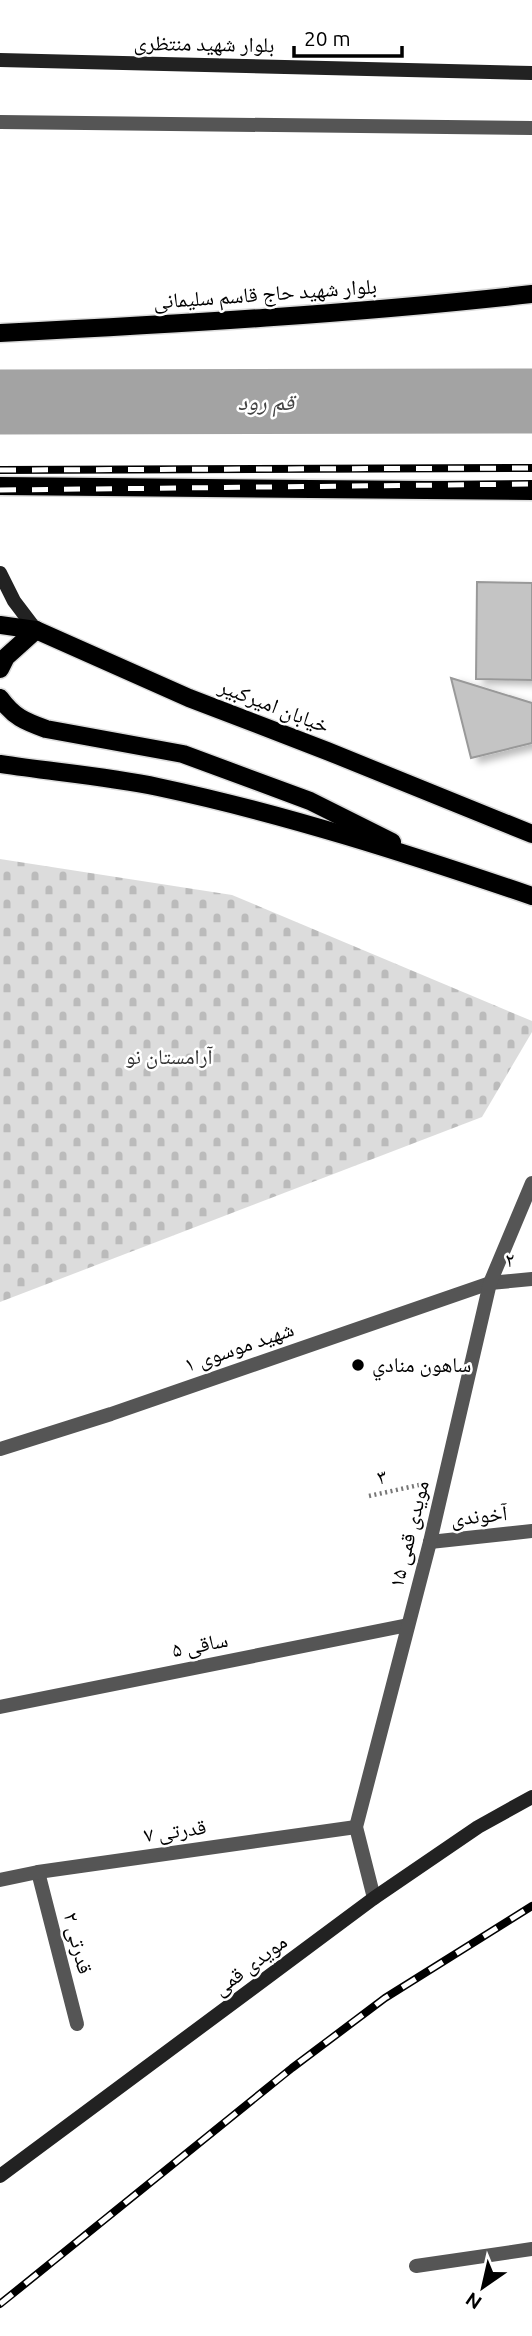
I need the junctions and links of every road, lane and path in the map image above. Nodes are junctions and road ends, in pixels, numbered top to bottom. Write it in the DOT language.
graph roads {
  1 [pos="0,61"];
  2 [pos="532,73"];
  3 [pos="0,122"];
  4 [pos="532,128"];
  5 [pos="532,294"];
  6 [pos="0,333"];
  7 [pos="0,486"];
  8 [pos="532,491"];
  9 [pos="0,573"];
  10 [pos="0,625"];
  11 [pos="36,630"];
  12 [pos="0,669"];
  13 [pos="0,698"];
  14 [pos="0,764"];
  15 [pos="532,834"];
  16 [pos="435,863"];
  17 [pos="532,896"];
  18 [pos="532,1183"];
  19 [pos="532,1279"];
  20 [pos="490,1283"];
  21 [pos="0,1448"];
  22 [pos="443,1480"];
  23 [pos="369,1496"];
  24 [pos="532,1531"];
  25 [pos="430,1542"];
  26 [pos="408,1625"];
  27 [pos="0,1707"];
  28 [pos="532,1797"];
  29 [pos="356,1827"];
  30 [pos="38,1872"];
  31 [pos="0,1880"];
  32 [pos="374,1898"];
  33 [pos="77,2024"];
  34 [pos="0,2176"];
  35 [pos="532,2249"];
  36 [pos="416,2266"];
  1 -- 2 [label="street, بلوار شهید منتظری"];
  3 -- 4 [label="street"];
  5 -- 6 [label="main road, بلوار شهید حاج قاسم سلیمانی"];
  7 -- 8 [label="main road"];
  9 -- 11 [label="street"];
  10 -- 11 [label="main road, خیابان امیرکبیر"];
  11 -- 12 [label="main road"];
  11 -- 15 [label="main road, خیابان امیرکبیر"];
  13 -- 16 [label="main road"];
  14 -- 16 [label="main road"];
  16 -- 17 [label="main road"];
  18 -- 20 [label="street, مویدی قمی ۱۵"];
  19 -- 20 [label="street, ۲"];
  20 -- 21 [label="street, شهید موسوی ۱"];
  20 -- 22 [label="street, مویدی قمی ۱۵"];
  22 -- 23 [label="path, ۳"];
  22 -- 25 [label="street, مویدی قمی ۱۵"];
  24 -- 25 [label="street, آخوندی"];
  25 -- 26 [label="street, مویدی قمی ۱۵"];
  26 -- 27 [label="street, ساقی ۵"];
  26 -- 29 [label="street, مویدی قمی ۱۵"];
  28 -- 32 [label="street, مویدی قمی"];
  29 -- 30 [label="street, قدرتی ۷"];
  29 -- 32 [label="street, مویدی قمی ۱۵"];
  30 -- 31 [label="street, قدرتی ۷"];
  30 -- 33 [label="street, قدرتی ۲"];
  32 -- 34 [label="street, مویدی قمی"];
  35 -- 36 [label="street"];
}
